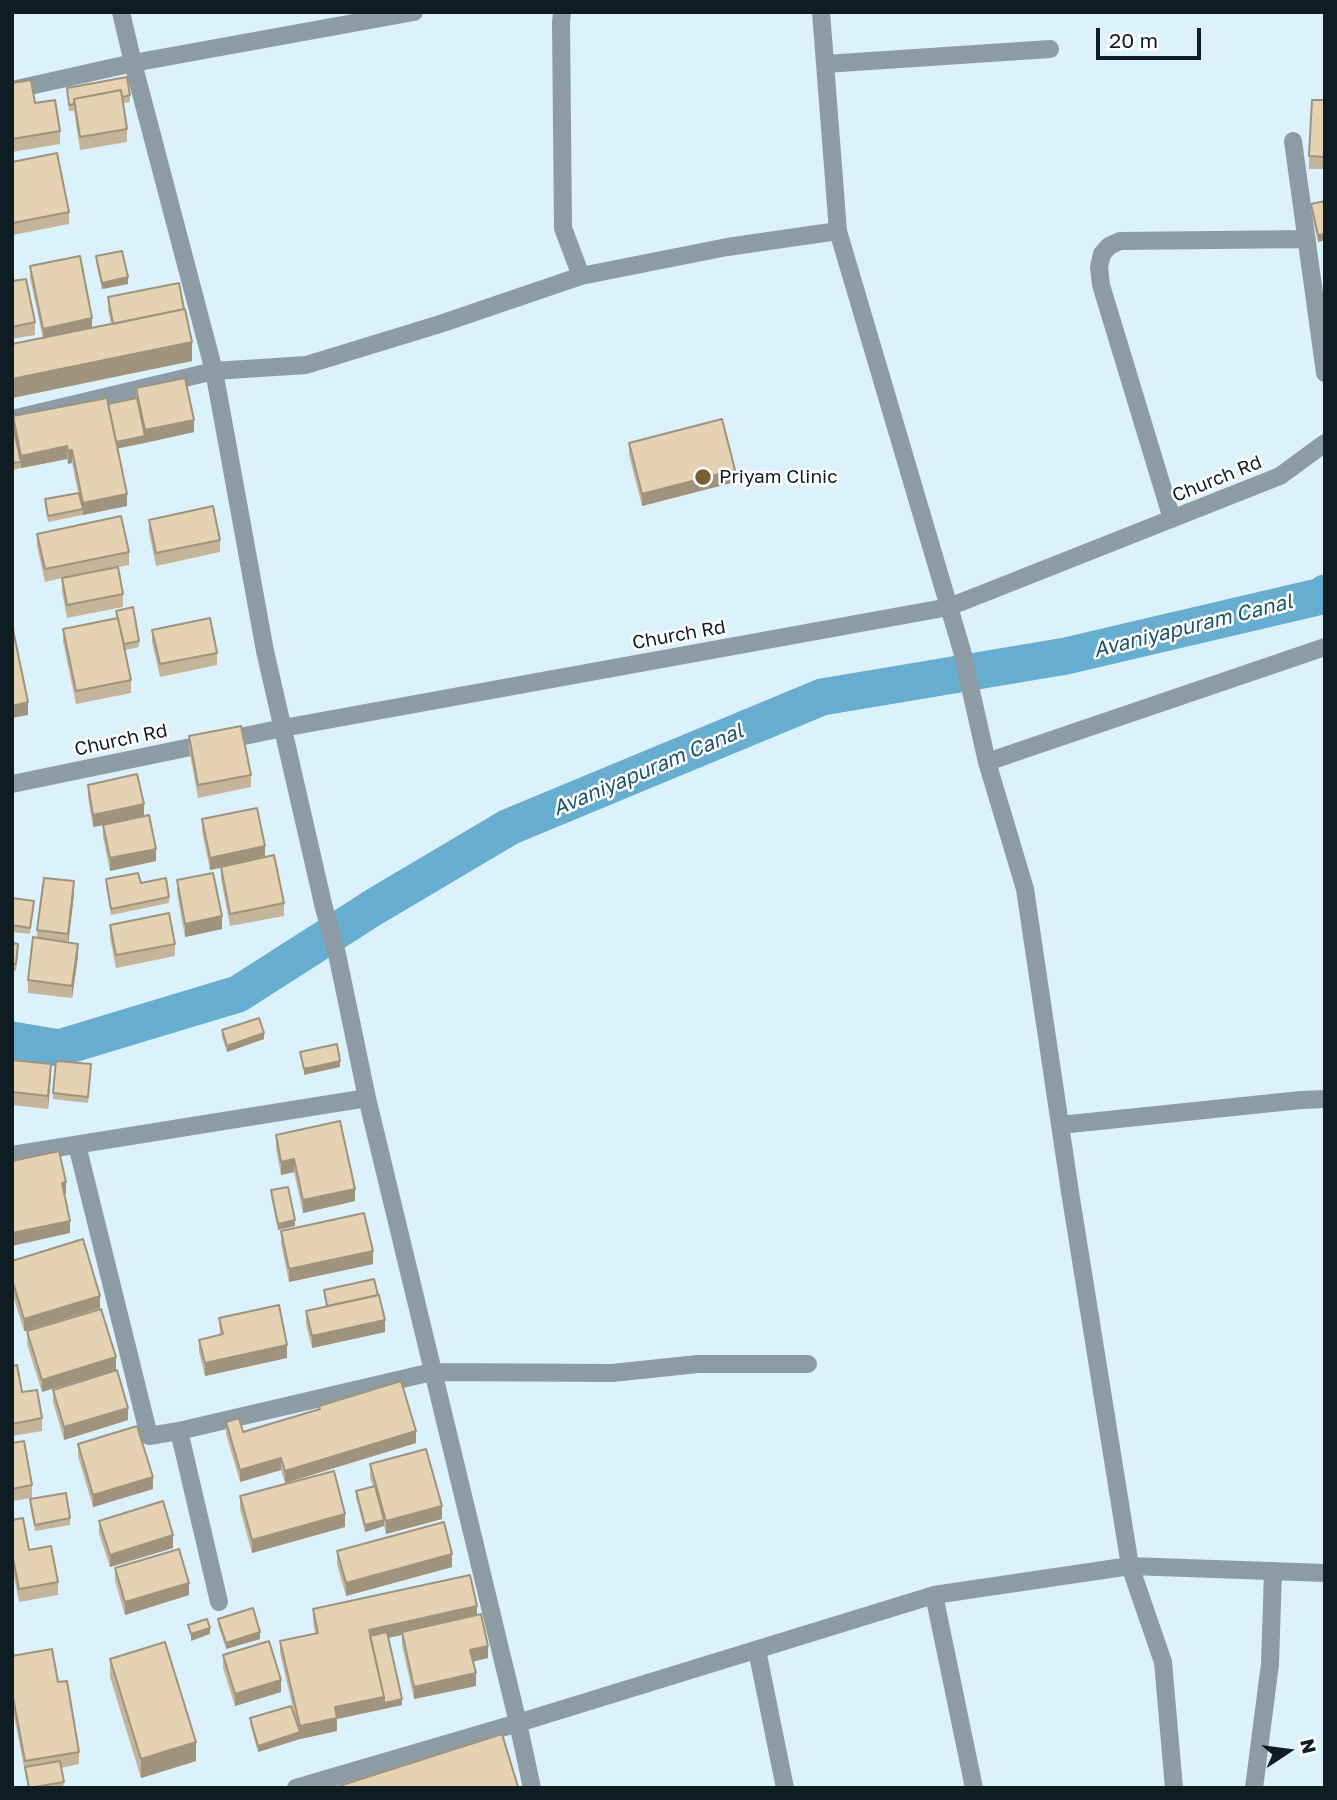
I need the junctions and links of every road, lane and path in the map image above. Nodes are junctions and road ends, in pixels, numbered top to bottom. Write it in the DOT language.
graph roads {
  1 [pos="121,12"];
  2 [pos="414,12"];
  3 [pos="562,12"];
  4 [pos="821,12"];
  5 [pos="1050,49"];
  6 [pos="133,63"];
  7 [pos="825,64"];
  8 [pos="12,90"];
  9 [pos="1293,141"];
  10 [pos="838,231"];
  11 [pos="1307,239"];
  12 [pos="581,276"];
  13 [pos="214,371"];
  14 [pos="1325,373"];
  15 [pos="12,419"];
  16 [pos="1325,443"];
  17 [pos="1172,519"];
  18 [pos="949,607"];
  19 [pos="1325,648"];
  20 [pos="284,728"];
  21 [pos="987,762"];
  22 [pos="12,783"];
  23 [pos="367,1098"];
  24 [pos="1325,1099"];
  25 [pos="1060,1125"];
  26 [pos="77,1145"];
  27 [pos="12,1155"];
  28 [pos="808,1364"];
  29 [pos="432,1372"];
  30 [pos="179,1431"];
  31 [pos="1130,1566"];
  32 [pos="1273,1571"];
  33 [pos="1325,1573"];
  34 [pos="934,1595"];
  35 [pos="219,1602"];
  36 [pos="757,1650"];
  37 [pos="518,1723"];
  38 [pos="296,1788"];
  39 [pos="532,1788"];
  40 [pos="785,1788"];
  41 [pos="974,1788"];
  42 [pos="1174,1788"];
  43 [pos="1254,1788"];
  1 -- 6 [label="street"];
  2 -- 6 [label="street"];
  3 -- 12 [label="street"];
  4 -- 7 [label="street"];
  5 -- 7 [label="street"];
  6 -- 8 [label="street"];
  6 -- 13 [label="street"];
  7 -- 10 [label="street"];
  9 -- 11 [label="street"];
  10 -- 12 [label="street"];
  10 -- 18 [label="street"];
  11 -- 14 [label="street"];
  11 -- 17 [label="street"];
  12 -- 13 [label="street"];
  13 -- 15 [label="street"];
  13 -- 20 [label="street"];
  16 -- 17 [label="street, Church Rd"];
  17 -- 18 [label="street, Church Rd"];
  18 -- 20 [label="street, Church Rd"];
  18 -- 21 [label="street"];
  19 -- 21 [label="street"];
  20 -- 22 [label="street, Church Rd"];
  20 -- 23 [label="street"];
  21 -- 25 [label="street"];
  23 -- 26 [label="street"];
  23 -- 29 [label="street"];
  24 -- 25 [label="street"];
  25 -- 31 [label="street"];
  26 -- 27 [label="street"];
  26 -- 30 [label="street"];
  28 -- 29 [label="street"];
  29 -- 30 [label="street"];
  29 -- 37 [label="street"];
  30 -- 35 [label="street"];
  31 -- 32 [label="street"];
  31 -- 34 [label="street"];
  31 -- 42 [label="street"];
  32 -- 33 [label="street"];
  32 -- 43 [label="street"];
  34 -- 36 [label="street"];
  34 -- 41 [label="street"];
  36 -- 37 [label="street"];
  36 -- 40 [label="street"];
  37 -- 38 [label="street"];
  37 -- 39 [label="street"];
}
